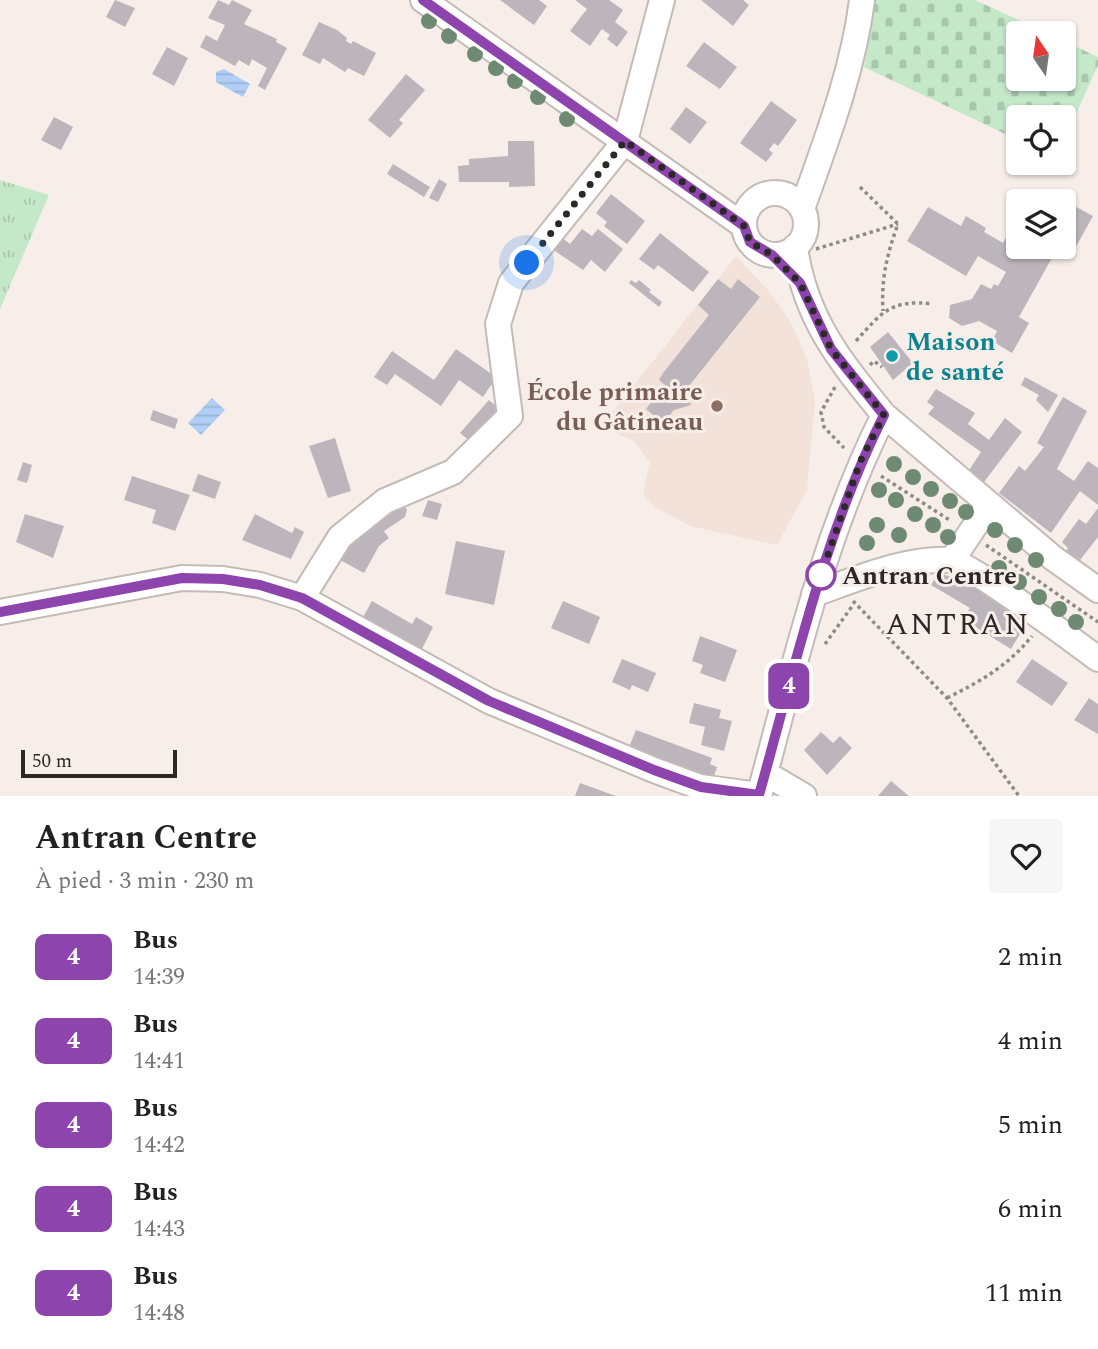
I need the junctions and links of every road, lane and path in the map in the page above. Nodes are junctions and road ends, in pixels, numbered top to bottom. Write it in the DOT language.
graph roads {
  1 [pos="423,0"];
  2 [pos="662,0"];
  3 [pos="862,0"];
  4 [pos="625,141"];
  5 [pos="814,175"];
  6 [pos="860,187"];
  7 [pos="779,193"];
  8 [pos="711,200"];
  9 [pos="752,202"];
  10 [pos="802,209"];
  11 [pos="898,224"];
  12 [pos="744,226"];
  13 [pos="802,250"];
  14 [pos="883,311"];
  15 [pos="884,415"];
  16 [pos="989,505"];
  17 [pos="952,560"];
  18 [pos="839,585"];
  19 [pos="1098,590"];
  20 [pos="814,594"];
  21 [pos="302,598"];
  22 [pos="0,612"];
  23 [pos="1044,620"];
  24 [pos="1098,659"];
  25 [pos="947,698"];
  26 [pos="761,788"];
  27 [pos="804,796"];
  28 [pos="1019,796"];
  1 -- 4 [label="street"];
  2 -- 4 [label="street"];
  3 -- 5 [label="street"];
  4 -- 8 [label="street"];
  4 -- 21 [label="street"];
  5 -- 7 [label="street"];
  5 -- 10 [label="street"];
  6 -- 11 [label="path"];
  7 -- 9 [label="street"];
  7 -- 10 [label="street"];
  8 -- 9 [label="street"];
  8 -- 12 [label="street"];
  9 -- 12 [label="street"];
  10 -- 13 [label="street"];
  11 -- 13 [label="path"];
  11 -- 14 [label="path"];
  12 -- 13 [label="street"];
  13 -- 15 [label="street"];
  15 -- 16 [label="street"];
  15 -- 20 [label="street"];
  16 -- 17 [label="street"];
  16 -- 19 [label="street"];
  17 -- 18 [label="street"];
  17 -- 23 [label="street"];
  18 -- 20 [label="street"];
  18 -- 25 [label="path"];
  20 -- 26 [label="street"];
  21 -- 22 [label="street"];
  21 -- 26 [label="street"];
  23 -- 24 [label="street"];
  23 -- 25 [label="path"];
  25 -- 28 [label="path"];
  26 -- 27 [label="street"];
}
